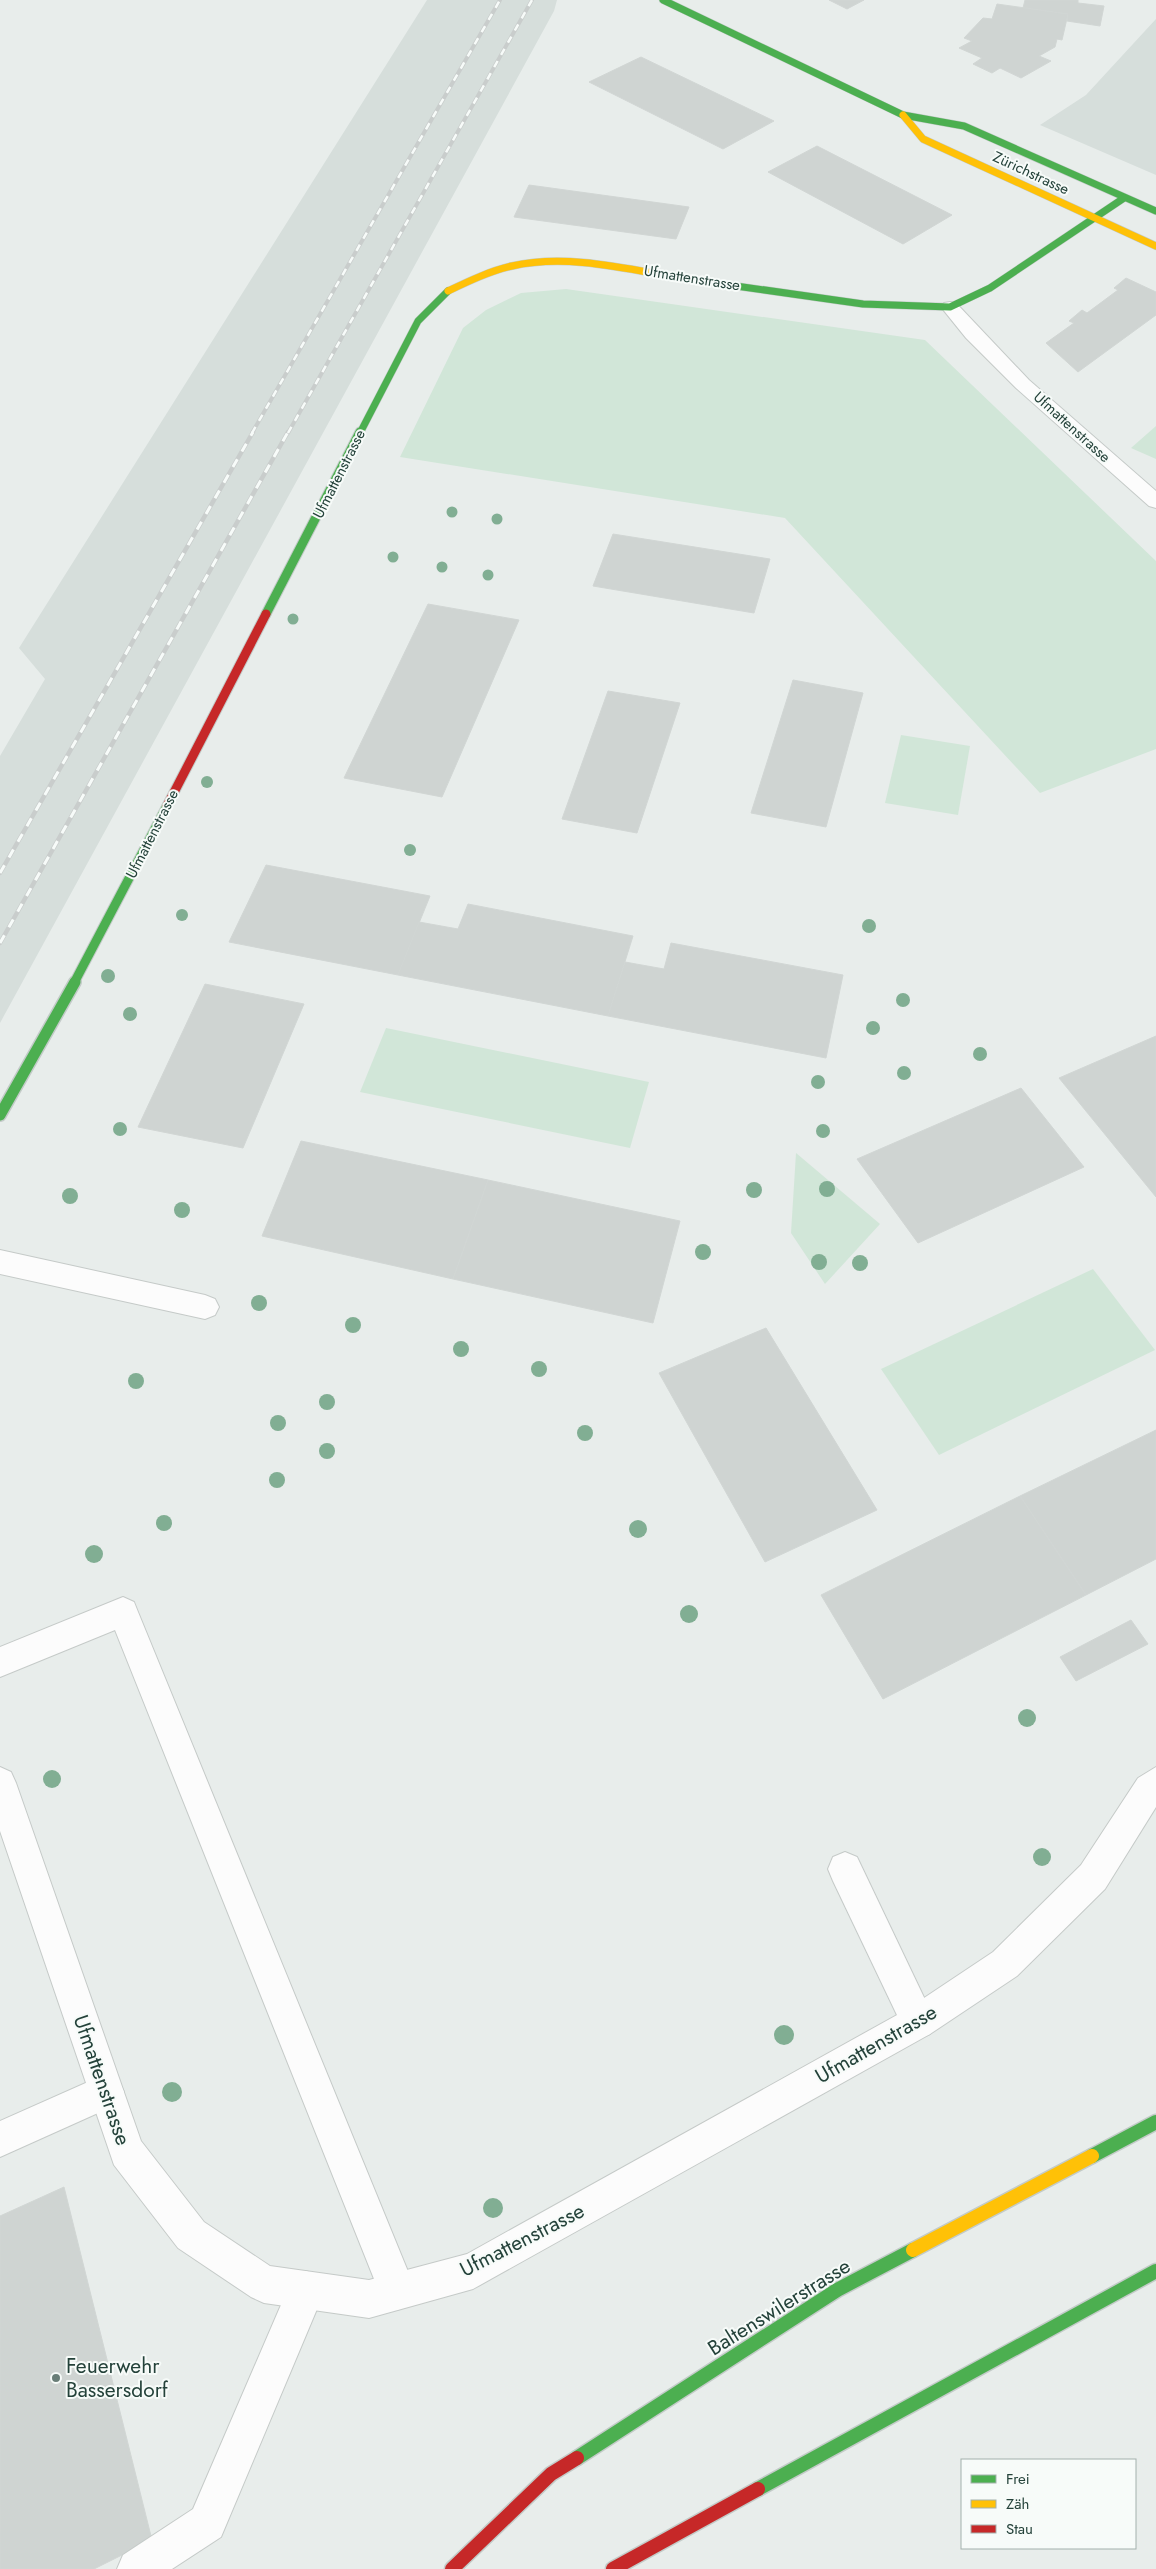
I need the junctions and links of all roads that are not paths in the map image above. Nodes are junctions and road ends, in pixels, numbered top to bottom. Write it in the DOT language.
graph roads {
  1 [pos="663,0"];
  2 [pos="903,115"];
  3 [pos="1124,198"];
  4 [pos="1156,211"];
  5 [pos="1093,219"];
  6 [pos="1156,246"];
  7 [pos="950,307"];
  8 [pos="1156,502"];
  9 [pos="0,1115"];
  10 [pos="0,1262"];
  11 [pos="205,1307"];
  12 [pos="0,1662"];
  13 [pos="1156,1783"];
  14 [pos="1,1789"];
  15 [pos="845,1869"];
  16 [pos="918,2022"];
  17 [pos="106,2092"];
  18 [pos="1156,2122"];
  19 [pos="0,2139"];
  20 [pos="1156,2271"];
  21 [pos="306,2290"];
  22 [pos="397,2291"];
  23 [pos="137,2569"];
  24 [pos="452,2569"];
  25 [pos="613,2569"];
  1 -- 2 [label="street, Zürichstrasse"];
  2 -- 3 [label="street, Zürichstrasse"];
  2 -- 5 [label="street, Zürichstrasse"];
  3 -- 4 [label="street, Zürichstrasse"];
  3 -- 5 [label="street, Ufmattenstrasse"];
  5 -- 6 [label="street, Zürichstrasse"];
  5 -- 7 [label="street, Ufmattenstrasse"];
  7 -- 8 [label="street, Ufmattenstrasse"];
  7 -- 9 [label="street, Ufmattenstrasse"];
  10 -- 11 [label="street"];
  12 -- 22 [label="street"];
  13 -- 16 [label="street, Ufmattenstrasse"];
  14 -- 17 [label="street, Ufmattenstrasse"];
  15 -- 16 [label="street"];
  16 -- 22 [label="street, Ufmattenstrasse"];
  17 -- 19 [label="street"];
  17 -- 21 [label="street, Ufmattenstrasse"];
  18 -- 24 [label="street, Baltenswilerstrasse"];
  20 -- 25 [label="street"];
  21 -- 22 [label="street, Ufmattenstrasse"];
  21 -- 23 [label="street"];
}
